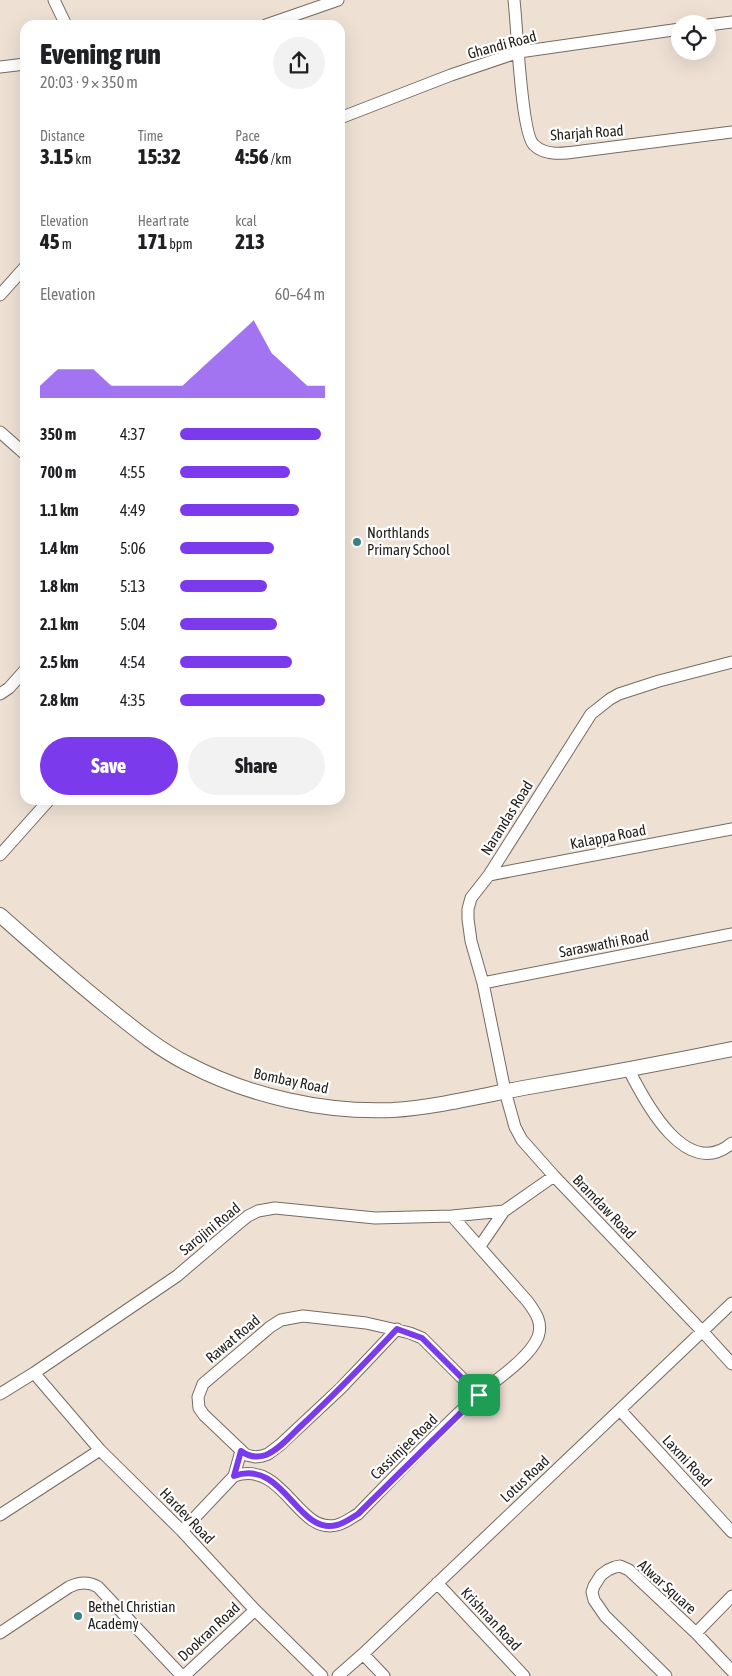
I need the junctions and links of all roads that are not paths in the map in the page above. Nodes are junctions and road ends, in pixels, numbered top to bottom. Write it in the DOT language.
graph roads {
  1 [pos="54,0"];
  2 [pos="338,0"];
  3 [pos="514,0"];
  4 [pos="64,20"];
  5 [pos="280,20"];
  6 [pos="732,22"];
  7 [pos="716,24"];
  8 [pos="671,30"];
  9 [pos="519,52"];
  10 [pos="20,65"];
  11 [pos="0,67"];
  12 [pos="345,116"];
  13 [pos="732,132"];
  14 [pos="20,273"];
  15 [pos="0,295"];
  16 [pos="0,432"];
  17 [pos="20,450"];
  18 [pos="732,662"];
  19 [pos="20,676"];
  20 [pos="0,694"];
  21 [pos="45,805"];
  22 [pos="732,829"];
  23 [pos="0,855"];
  24 [pos="489,874"];
  25 [pos="0,915"];
  26 [pos="732,934"];
  27 [pos="482,983"];
  28 [pos="732,1049"];
  29 [pos="629,1070"];
  30 [pos="505,1091"];
  31 [pos="732,1143"];
  32 [pos="554,1176"];
  33 [pos="504,1211"];
  34 [pos="452,1216"];
  35 [pos="480,1246"];
  36 [pos="732,1303"];
  37 [pos="397,1329"];
  38 [pos="702,1331"];
  39 [pos="732,1364"];
  40 [pos="34,1374"];
  41 [pos="0,1394"];
  42 [pos="479,1395"];
  43 [pos="620,1410"];
  44 [pos="100,1450"];
  45 [pos="241,1451"];
  46 [pos="234,1476"];
  47 [pos="0,1515"];
  48 [pos="182,1531"];
  49 [pos="732,1532"];
  50 [pos="437,1584"];
  51 [pos="732,1596"];
  52 [pos="255,1610"];
  53 [pos="0,1633"];
  54 [pos="696,1633"];
  55 [pos="363,1654"];
  56 [pos="732,1671"];
  57 [pos="183,1676"];
  58 [pos="322,1676"];
  59 [pos="338,1676"];
  60 [pos="384,1676"];
  61 [pos="524,1676"];
  62 [pos="666,1676"];
  1 -- 4 [label="street"];
  2 -- 5 [label="street"];
  3 -- 9 [label="street, Sharjah Road"];
  6 -- 7 [label="street"];
  8 -- 9 [label="street, Ghandi Road"];
  9 -- 12 [label="street, Ghandi Road"];
  9 -- 13 [label="street, Sharjah Road"];
  10 -- 11 [label="street"];
  14 -- 15 [label="street"];
  16 -- 17 [label="street"];
  18 -- 24 [label="street, Narandas Road"];
  19 -- 20 [label="street"];
  21 -- 23 [label="street"];
  22 -- 24 [label="street, Kalappa Road"];
  24 -- 27 [label="street, Narandas Road"];
  25 -- 30 [label="street, Bombay Road"];
  26 -- 27 [label="street, Saraswathi Road"];
  27 -- 30 [label="street, Narandas Road"];
  28 -- 29 [label="street, Bombay Road"];
  29 -- 30 [label="street, Bombay Road"];
  29 -- 31 [label="street"];
  30 -- 32 [label="street, Bramdaw Road"];
  32 -- 33 [label="street, Sarojini Road"];
  32 -- 38 [label="street, Bramdaw Road"];
  33 -- 34 [label="street, Sarojini Road"];
  33 -- 35 [label="street"];
  34 -- 35 [label="street, Cassimjee Road"];
  34 -- 40 [label="street, Sarojini Road"];
  35 -- 42 [label="street, Cassimjee Road"];
  36 -- 38 [label="street, Lotus Road"];
  37 -- 42 [label="street, Rawat Road"];
  37 -- 45 [label="street"];
  37 -- 45 [label="street, Rawat Road"];
  38 -- 39 [label="street"];
  38 -- 43 [label="street, Lotus Road"];
  40 -- 41 [label="street, Sarojini Road"];
  40 -- 44 [label="street, Hardev Road"];
  42 -- 46 [label="street, Cassimjee Road"];
  43 -- 49 [label="street, Laxmi Road"];
  43 -- 50 [label="street, Lotus Road"];
  44 -- 47 [label="street"];
  44 -- 48 [label="street, Hardev Road"];
  45 -- 46 [label="street"];
  46 -- 48 [label="street"];
  48 -- 52 [label="street, Hardev Road"];
  50 -- 55 [label="street, Lotus Road"];
  50 -- 61 [label="street, Krishnan Road"];
  51 -- 54 [label="street, Alwar Square"];
  52 -- 57 [label="street, Dookran Road"];
  52 -- 58 [label="street, Hardev Road"];
  53 -- 57 [label="street"];
  54 -- 56 [label="street, Alwar Square"];
  54 -- 62 [label="street, Alwar Square"];
  55 -- 59 [label="street, Lotus Road"];
  55 -- 60 [label="street"];
}
